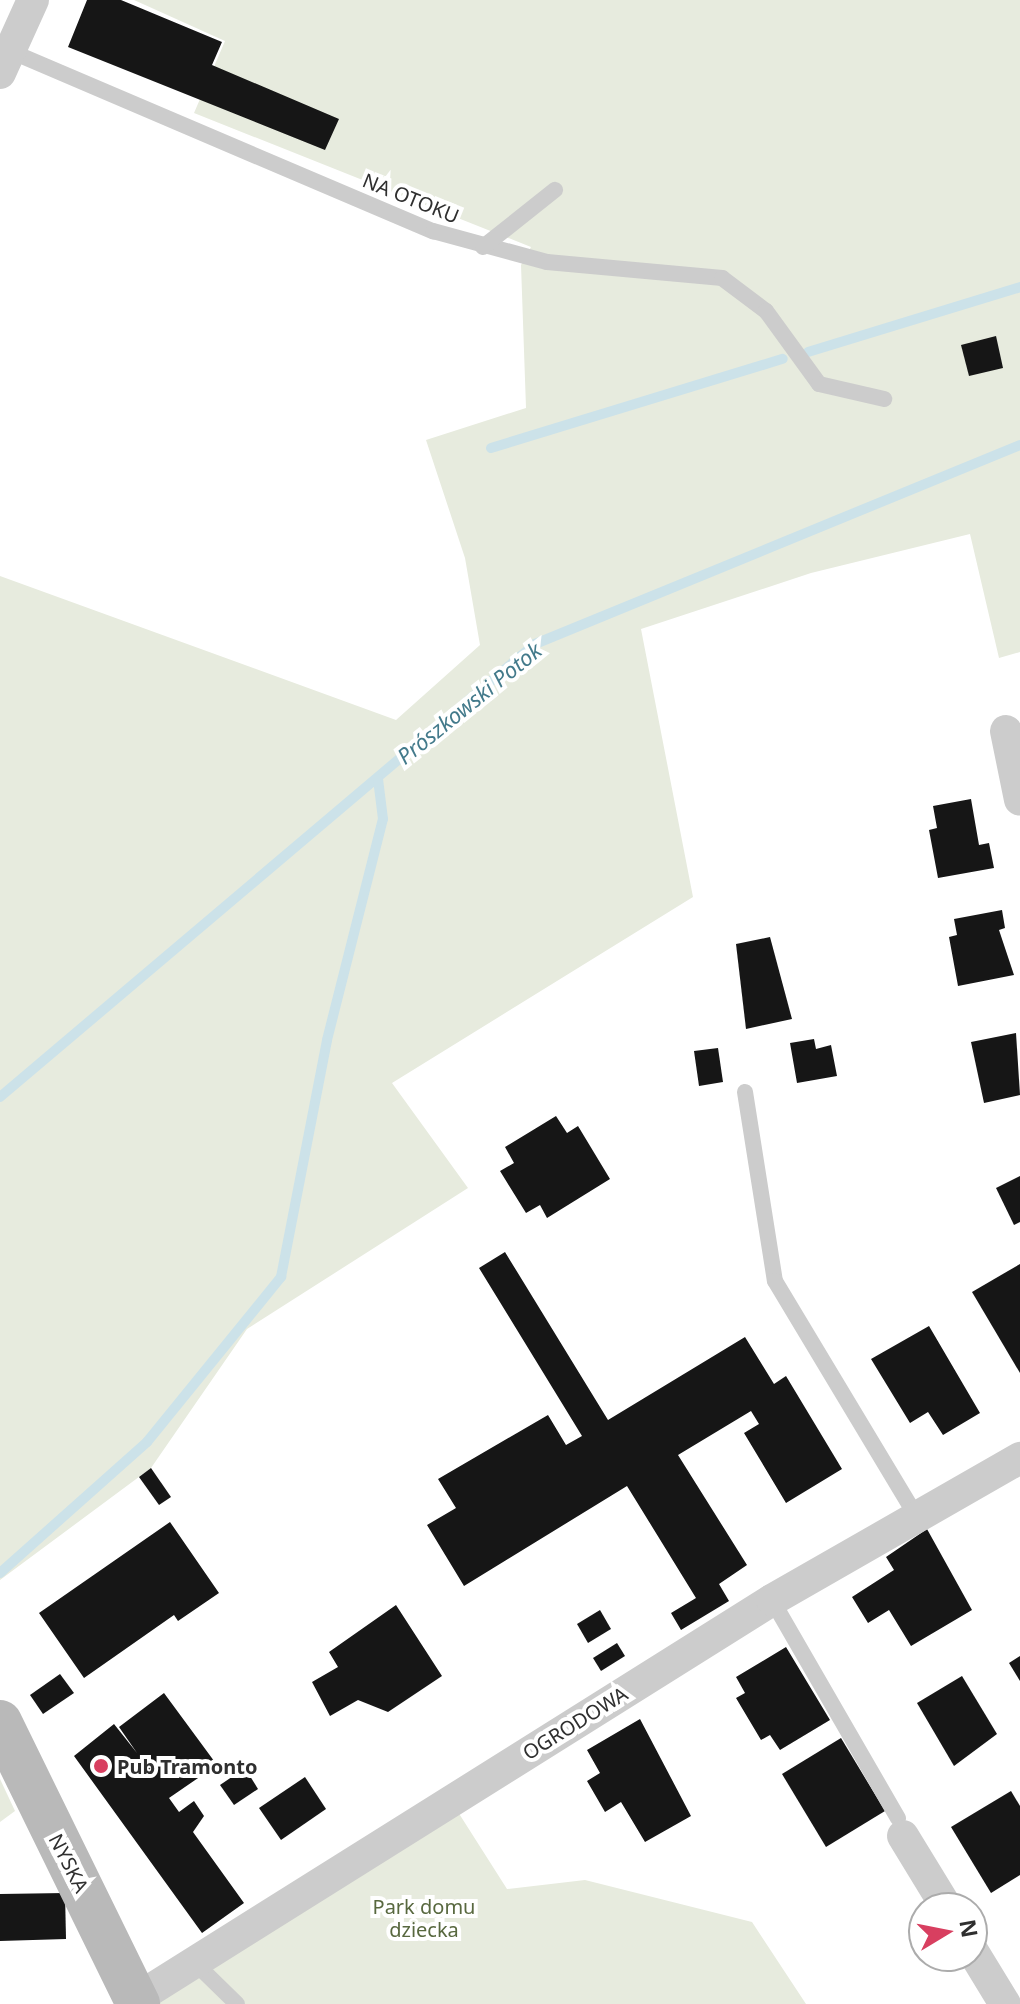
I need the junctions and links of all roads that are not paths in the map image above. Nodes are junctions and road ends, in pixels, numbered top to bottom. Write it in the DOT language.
graph roads {
  1 [pos="33,0"];
  2 [pos="5,62"];
  3 [pos="555,190"];
  4 [pos="483,247"];
  5 [pos="884,399"];
  6 [pos="1006,731"];
  7 [pos="1020,800"];
  8 [pos="745,1092"];
  9 [pos="1020,1458"];
  10 [pos="916,1516"];
  11 [pos="772,1600"];
  12 [pos="0,1722"];
  13 [pos="901,1827"];
  14 [pos="938,1892"];
  15 [pos="194,1962"];
  16 [pos="985,1972"];
  17 [pos="137,2002"];
  18 [pos="237,2004"];
  19 [pos="1005,2004"];
  1 -- 2 [label="street"];
  2 -- 4 [label="lane, NA OTOKU"];
  3 -- 4 [label="lane"];
  4 -- 5 [label="lane, NA OTOKU"];
  6 -- 7 [label="street"];
  8 -- 10 [label="lane"];
  9 -- 10 [label="street, OGRODOWA"];
  10 -- 11 [label="street, OGRODOWA"];
  11 -- 13 [label="lane"];
  11 -- 15 [label="street, OGRODOWA"];
  12 -- 17 [label="street, NYSKA"];
  13 -- 14 [label="street"];
  15 -- 17 [label="street, OGRODOWA"];
  15 -- 18 [label="lane"];
  16 -- 19 [label="street"];
}
